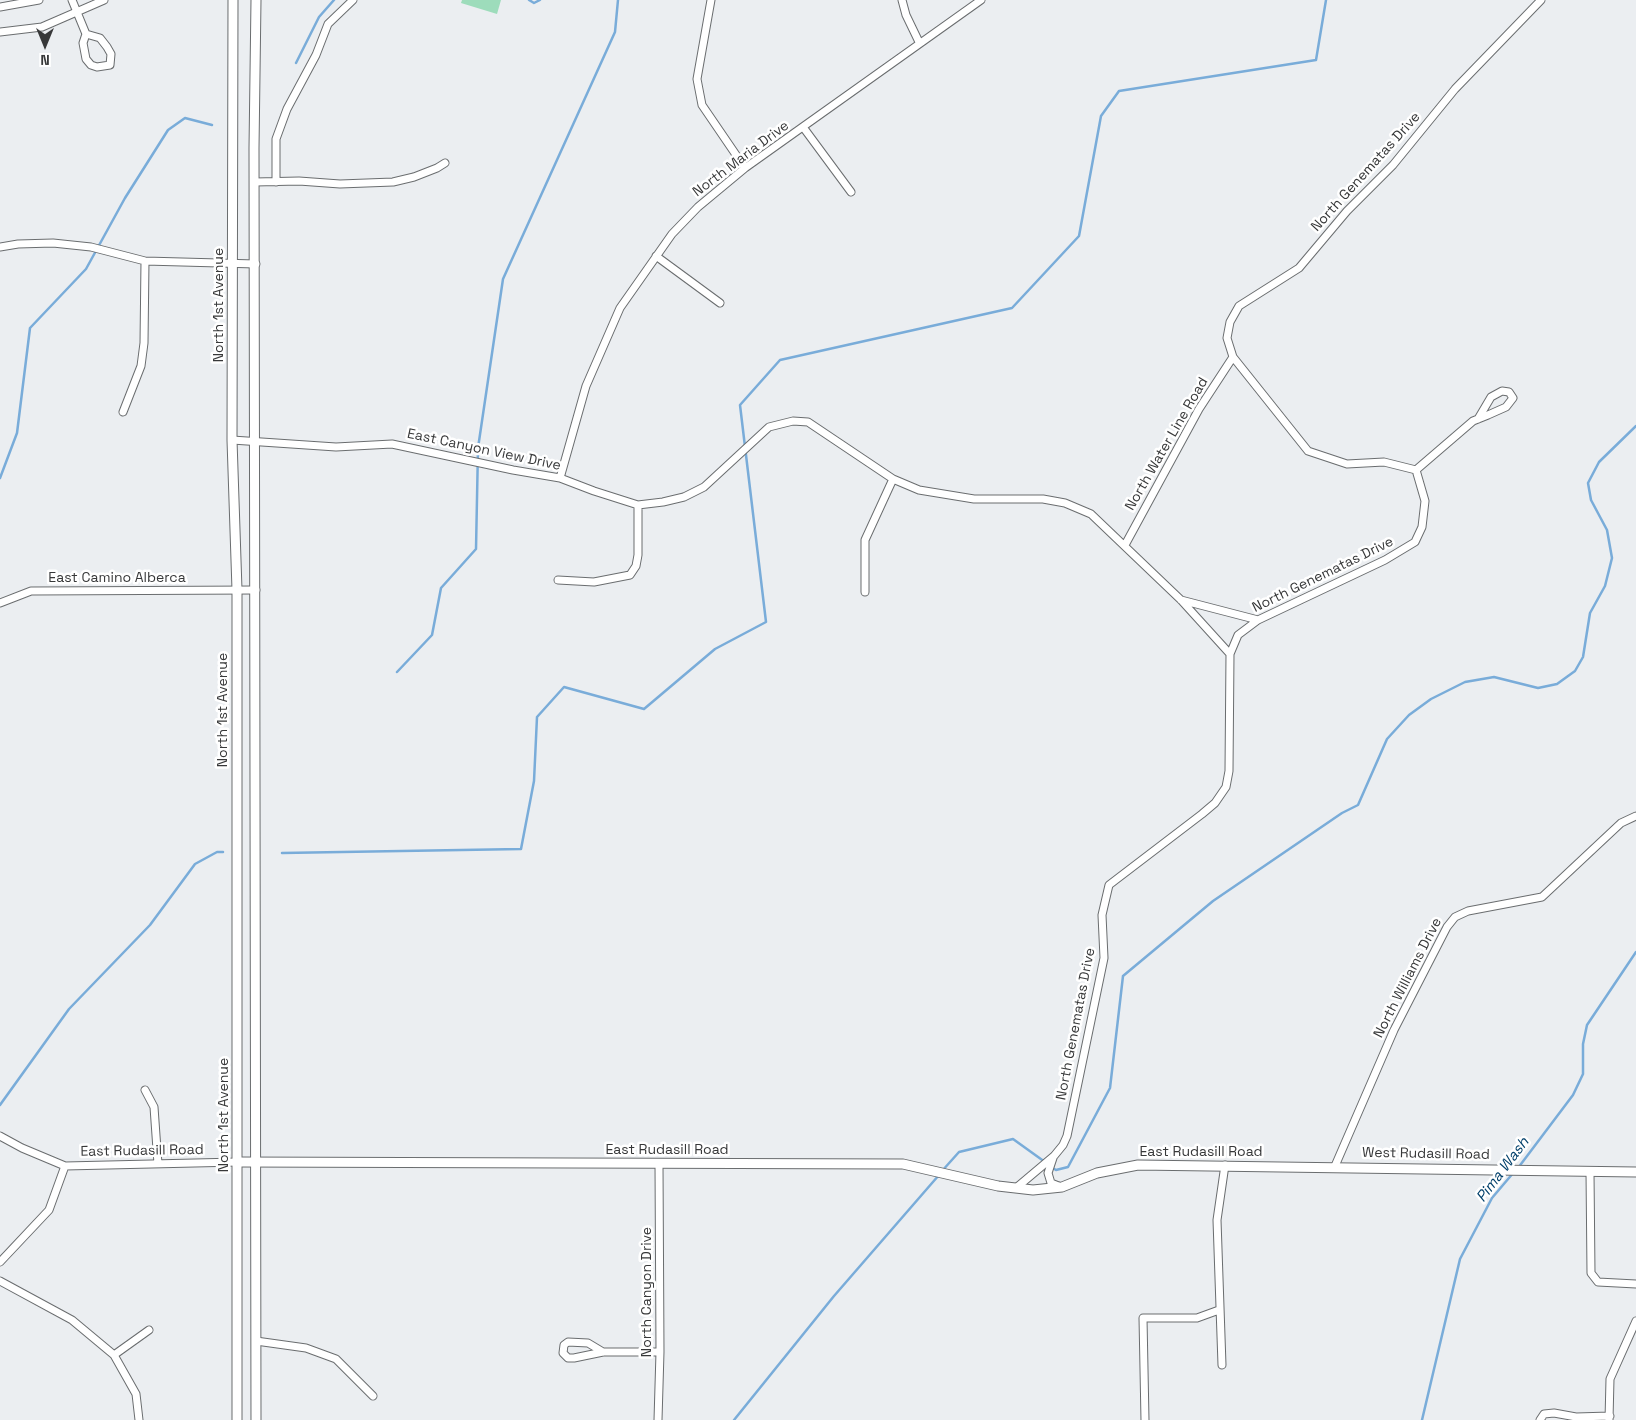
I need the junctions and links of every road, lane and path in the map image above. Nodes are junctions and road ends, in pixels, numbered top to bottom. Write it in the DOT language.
graph roads {
  1 [pos="39,0"];
  2 [pos="72,0"];
  3 [pos="104,0"];
  4 [pos="233,0"];
  5 [pos="256,0"];
  6 [pos="353,0"];
  7 [pos="711,0"];
  8 [pos="902,0"];
  9 [pos="981,0"];
  10 [pos="1541,0"];
  11 [pos="0,6"];
  12 [pos="76,12"];
  13 [pos="0,32"];
  14 [pos="86,34"];
  15 [pos="920,42"];
  16 [pos="803,127"];
  17 [pos="444,163"];
  18 [pos="745,168"];
  19 [pos="255,182"];
  20 [pos="276,182"];
  21 [pos="852,192"];
  22 [pos="0,247"];
  23 [pos="656,256"];
  24 [pos="145,261"];
  25 [pos="233,264"];
  26 [pos="256,264"];
  27 [pos="720,303"];
  28 [pos="1233,357"];
  29 [pos="123,412"];
  30 [pos="1478,419"];
  31 [pos="232,440"];
  32 [pos="256,441"];
  33 [pos="1416,470"];
  34 [pos="560,478"];
  35 [pos="893,479"];
  36 [pos="638,504"];
  37 [pos="1125,545"];
  38 [pos="558,580"];
  39 [pos="237,590"];
  40 [pos="256,590"];
  41 [pos="865,592"];
  42 [pos="1181,600"];
  43 [pos="0,603"];
  44 [pos="1258,620"];
  45 [pos="1230,654"];
  46 [pos="1636,816"];
  47 [pos="145,1090"];
  48 [pos="0,1136"];
  49 [pos="1056,1153"];
  50 [pos="238,1162"];
  51 [pos="257,1163"];
  52 [pos="158,1164"];
  53 [pos="660,1164"];
  54 [pos="1225,1165"];
  55 [pos="65,1166"];
  56 [pos="1335,1166"];
  57 [pos="1590,1172"];
  58 [pos="1636,1172"];
  59 [pos="1061,1187"];
  60 [pos="1016,1188"];
  61 [pos="0,1262"];
  62 [pos="0,1281"];
  63 [pos="1636,1284"];
  64 [pos="1219,1310"];
  65 [pos="1636,1321"];
  66 [pos="149,1330"];
  67 [pos="256,1340"];
  68 [pos="603,1352"];
  69 [pos="660,1352"];
  70 [pos="114,1355"];
  71 [pos="1222,1365"];
  72 [pos="373,1396"];
  73 [pos="1610,1418"];
  74 [pos="139,1420"];
  75 [pos="236,1420"];
  76 [pos="256,1420"];
  77 [pos="658,1420"];
  78 [pos="1146,1420"];
  79 [pos="1540,1420"];
  1 -- 11 [label="street"];
  2 -- 12 [label="street"];
  3 -- 12 [label="street"];
  4 -- 25 [label="main road, North 1st Avenue"];
  5 -- 19 [label="main road"];
  6 -- 20 [label="street"];
  7 -- 18 [label="street"];
  8 -- 15 [label="street"];
  9 -- 15 [label="street, North Maria Drive"];
  10 -- 28 [label="street, North Genematas Drive"];
  12 -- 13 [label="street"];
  12 -- 14 [label="street"];
  14 -- 14 [label="street"];
  15 -- 16 [label="street, North Maria Drive"];
  16 -- 18 [label="street, North Maria Drive"];
  16 -- 21 [label="street, North Maria Drive"];
  17 -- 20 [label="street"];
  18 -- 23 [label="street, North Maria Drive"];
  19 -- 20 [label="street"];
  19 -- 26 [label="main road"];
  22 -- 24 [label="street"];
  23 -- 27 [label="street"];
  23 -- 34 [label="street, North Maria Drive"];
  24 -- 25 [label="street"];
  24 -- 29 [label="street"];
  25 -- 26 [label="street"];
  25 -- 31 [label="main road, North 1st Avenue"];
  26 -- 32 [label="main road"];
  28 -- 33 [label="street, North Genematas Drive"];
  28 -- 37 [label="street, North Water Line Road"];
  30 -- 30 [label="street"];
  30 -- 33 [label="street"];
  31 -- 32 [label="street, East Canyon View Drive"];
  31 -- 39 [label="main road, North 1st Avenue"];
  32 -- 34 [label="street, East Canyon View Drive"];
  32 -- 40 [label="main road"];
  33 -- 44 [label="street, North Genematas Drive"];
  34 -- 36 [label="street, East Canyon View Drive"];
  35 -- 36 [label="street, East Canyon View Drive"];
  35 -- 37 [label="street, East Canyon View Drive"];
  35 -- 41 [label="street"];
  36 -- 38 [label="street"];
  37 -- 42 [label="street, East Canyon View Drive"];
  39 -- 40 [label="street, East Camino Alberca"];
  39 -- 43 [label="street, East Camino Alberca"];
  39 -- 50 [label="main road, North 1st Avenue"];
  40 -- 51 [label="main road"];
  42 -- 44 [label="street, East Canyon View Drive"];
  42 -- 45 [label="street, East Canyon View Drive"];
  44 -- 45 [label="street, North Genematas Drive"];
  45 -- 49 [label="street, North Genematas Drive"];
  46 -- 56 [label="street, North Williams Drive"];
  47 -- 52 [label="street"];
  48 -- 55 [label="street, East Rudasill Road"];
  49 -- 59 [label="street"];
  49 -- 60 [label="street, North Genematas Drive"];
  50 -- 51 [label="main road, East Rudasill Road"];
  50 -- 52 [label="street, East Rudasill Road"];
  50 -- 75 [label="main road, North 1st Avenue"];
  51 -- 53 [label="main road, East Rudasill Road"];
  51 -- 67 [label="main road"];
  52 -- 55 [label="street, East Rudasill Road"];
  53 -- 60 [label="main road, East Rudasill Road"];
  53 -- 69 [label="street, North Canyon Drive"];
  54 -- 56 [label="main road, East Rudasill Road"];
  54 -- 59 [label="main road, East Rudasill Road"];
  54 -- 64 [label="street"];
  55 -- 61 [label="street"];
  56 -- 57 [label="main road, West Rudasill Road"];
  57 -- 58 [label="main road, West Rudasill Road"];
  57 -- 63 [label="street"];
  59 -- 60 [label="main road, East Rudasill Road"];
  62 -- 70 [label="street"];
  64 -- 71 [label="street"];
  64 -- 78 [label="street"];
  65 -- 73 [label="street"];
  66 -- 70 [label="street"];
  67 -- 72 [label="street"];
  67 -- 76 [label="main road"];
  68 -- 68 [label="street"];
  68 -- 69 [label="street"];
  69 -- 77 [label="street, North Canyon Drive"];
  70 -- 74 [label="street"];
  73 -- 79 [label="street"];
}
